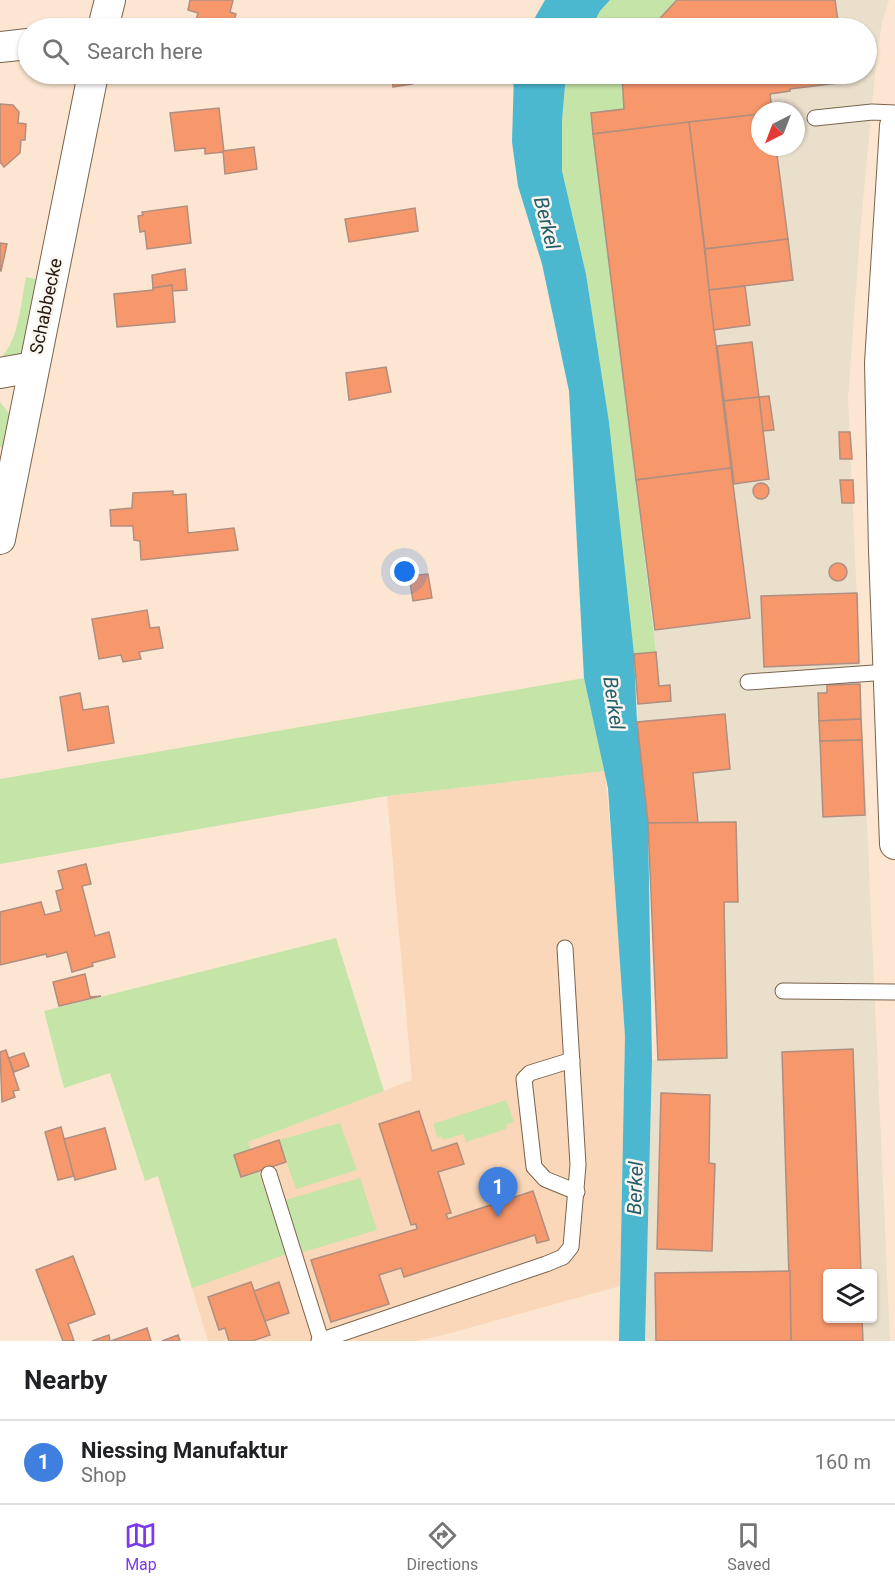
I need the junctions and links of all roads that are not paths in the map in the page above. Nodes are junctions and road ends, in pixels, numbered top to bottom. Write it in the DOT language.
graph roads {
  1 [pos="110,0"];
  2 [pos="106,18"];
  3 [pos="18,45"];
  4 [pos="0,47"];
  5 [pos="91,84"];
  6 [pos="895,113"];
  7 [pos="815,118"];
  8 [pos="895,126"];
  9 [pos="33,367"];
  10 [pos="0,373"];
  11 [pos="889,474"];
  12 [pos="0,539"];
  13 [pos="889,550"];
  14 [pos="888,672"];
  15 [pos="748,682"];
  16 [pos="894,772"];
  17 [pos="895,844"];
  18 [pos="565,948"];
  19 [pos="783,991"];
  20 [pos="895,992"];
  21 [pos="572,1060"];
  22 [pos="269,1174"];
  23 [pos="577,1192"];
  24 [pos="320,1341"];
  1 -- 2 [label="street"];
  3 -- 4 [label="street"];
  5 -- 9 [label="street, Schabbecke"];
  6 -- 7 [label="lane"];
  8 -- 11 [label="street"];
  9 -- 10 [label="street"];
  9 -- 12 [label="street, Schabbecke"];
  11 -- 13 [label="street"];
  13 -- 14 [label="street"];
  14 -- 15 [label="lane"];
  14 -- 16 [label="street"];
  16 -- 17 [label="street"];
  18 -- 21 [label="lane"];
  19 -- 20 [label="lane"];
  21 -- 23 [label="lane"];
  21 -- 23 [label="lane"];
  22 -- 24 [label="lane"];
  23 -- 24 [label="lane"];
}
